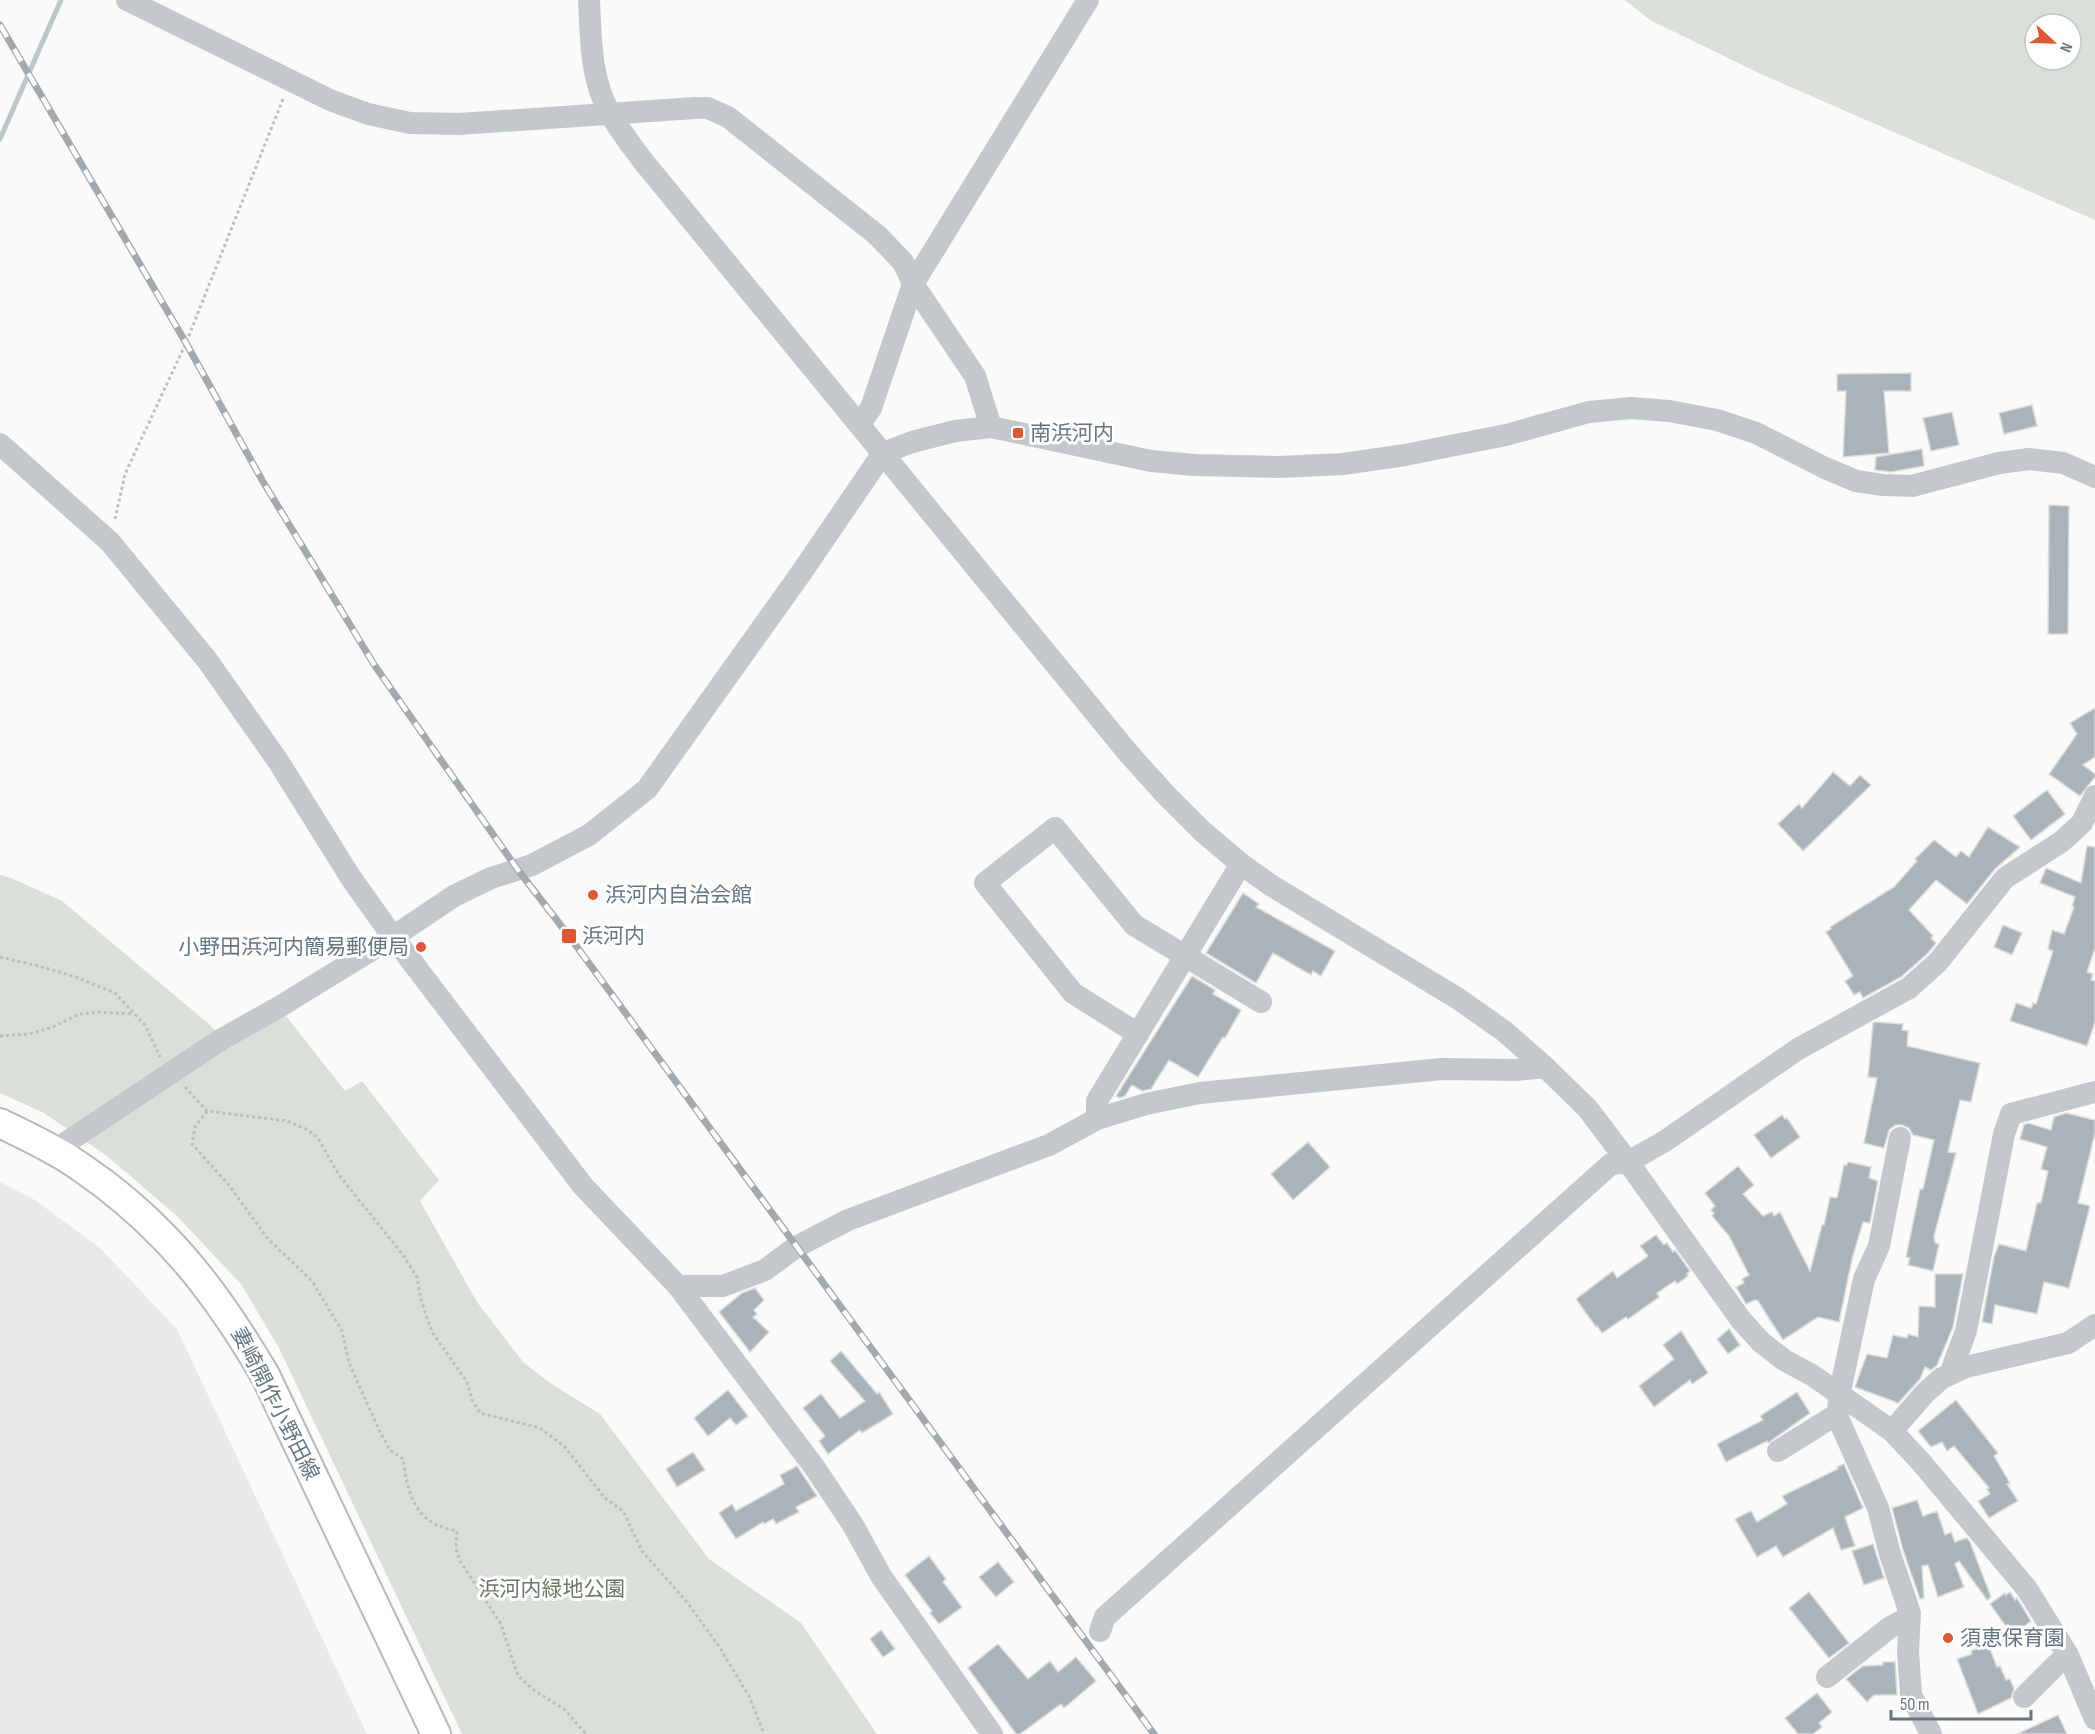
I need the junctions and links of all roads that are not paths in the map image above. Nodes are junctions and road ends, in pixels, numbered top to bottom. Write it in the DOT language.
graph roads {
  1 [pos="128,0"];
  2 [pos="589,0"];
  3 [pos="1088,0"];
  4 [pos="610,114"];
  5 [pos="913,284"];
  6 [pos="860,424"];
  7 [pos="992,427"];
  8 [pos="0,444"];
  9 [pos="883,453"];
  10 [pos="2095,477"];
  11 [pos="2095,796"];
  12 [pos="1241,864"];
  13 [pos="393,937"];
  14 [pos="1186,956"];
  15 [pos="1261,1002"];
  16 [pos="1138,1034"];
  17 [pos="1545,1067"];
  18 [pos="2095,1092"];
  19 [pos="1097,1119"];
  20 [pos="0,1123"];
  21 [pos="1900,1138"];
  22 [pos="55,1150"];
  23 [pos="1628,1162"];
  24 [pos="678,1286"];
  25 [pos="2095,1325"];
  26 [pos="1950,1374"];
  27 [pos="1839,1396"];
  28 [pos="1838,1418"];
  29 [pos="1892,1431"];
  30 [pos="1778,1451"];
  31 [pos="1910,1617"];
  32 [pos="1100,1630"];
  33 [pos="2068,1655"];
  34 [pos="1827,1677"];
  35 [pos="2024,1697"];
  36 [pos="2095,1719"];
  37 [pos="436,1734"];
  38 [pos="992,1734"];
  39 [pos="1931,1734"];
  1 -- 4 [label="street"];
  2 -- 4 [label="street"];
  3 -- 5 [label="street"];
  4 -- 5 [label="street"];
  4 -- 6 [label="street"];
  5 -- 6 [label="street"];
  5 -- 7 [label="street"];
  6 -- 9 [label="street"];
  7 -- 9 [label="street"];
  7 -- 10 [label="street"];
  8 -- 13 [label="street"];
  9 -- 12 [label="street"];
  9 -- 13 [label="street"];
  11 -- 23 [label="street"];
  12 -- 14 [label="street"];
  12 -- 17 [label="street"];
  13 -- 22 [label="street"];
  13 -- 24 [label="street"];
  14 -- 15 [label="street"];
  14 -- 16 [label="street"];
  14 -- 16 [label="street"];
  16 -- 19 [label="street"];
  17 -- 19 [label="street"];
  17 -- 23 [label="street"];
  18 -- 26 [label="street"];
  19 -- 24 [label="street"];
  20 -- 22 [label="main road, 妻崎開作小野田線"];
  21 -- 27 [label="street"];
  22 -- 37 [label="main road, 妻崎開作小野田線"];
  23 -- 27 [label="street"];
  23 -- 32 [label="street"];
  24 -- 38 [label="street"];
  25 -- 26 [label="street"];
  26 -- 29 [label="street"];
  27 -- 28 [label="street"];
  27 -- 29 [label="street"];
  28 -- 30 [label="street"];
  28 -- 31 [label="street"];
  29 -- 33 [label="street"];
  31 -- 34 [label="street"];
  31 -- 39 [label="street"];
  33 -- 35 [label="street"];
  33 -- 36 [label="street"];
}
